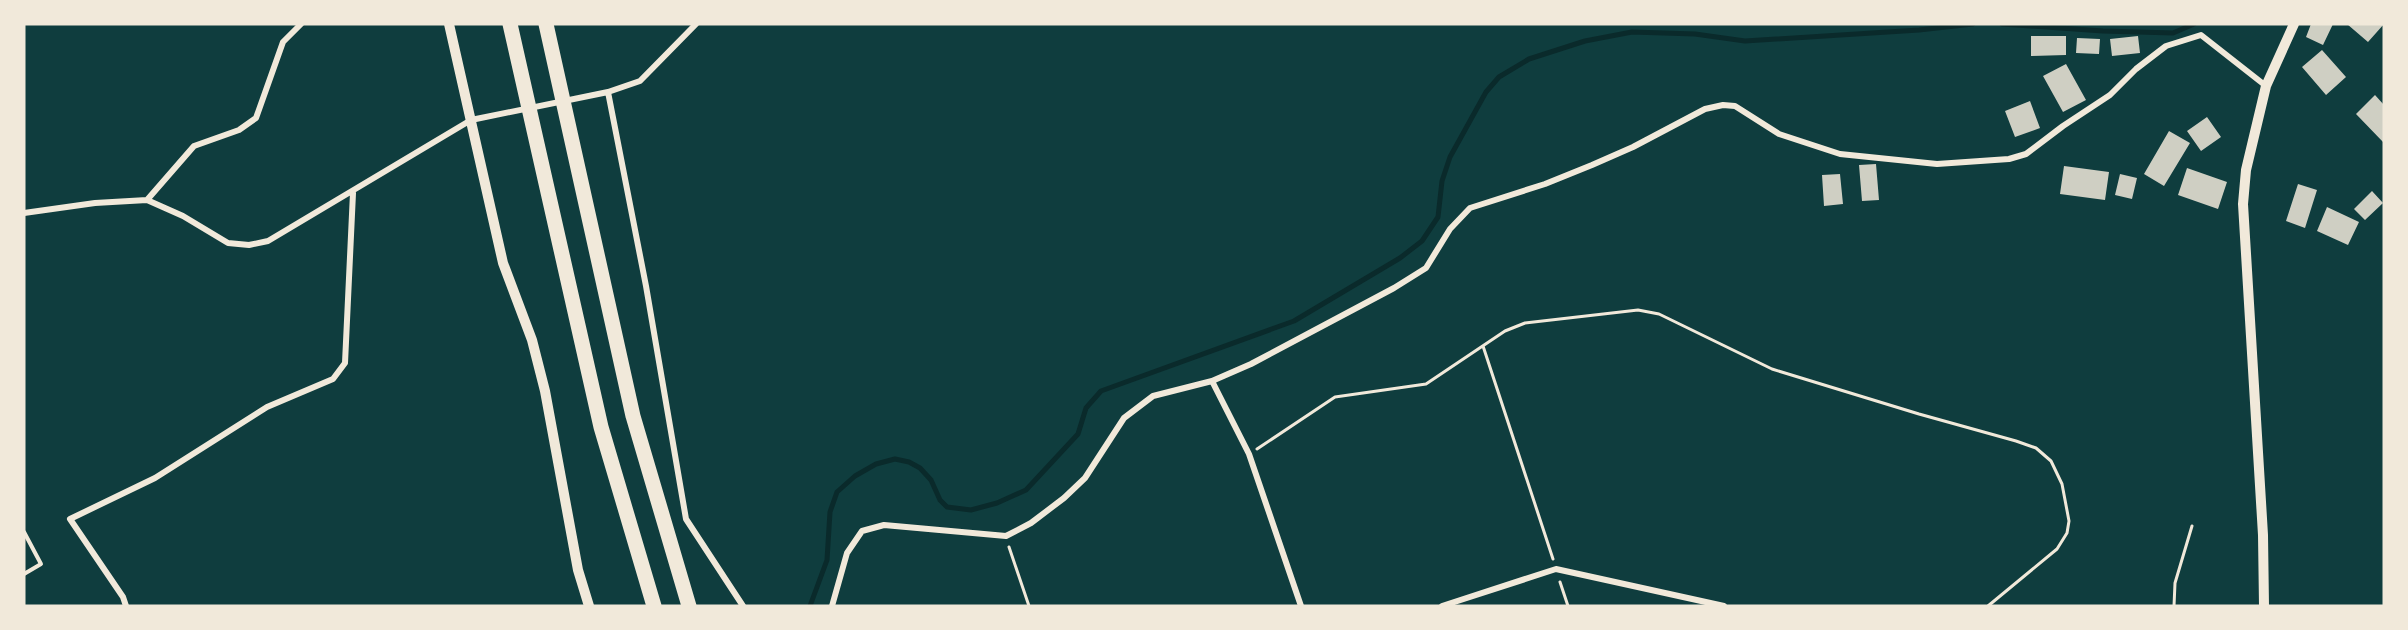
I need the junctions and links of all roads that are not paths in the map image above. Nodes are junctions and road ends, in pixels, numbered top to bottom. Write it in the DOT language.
graph roads {
  1 [pos="301,24"];
  2 [pos="449,24"];
  3 [pos="510,24"];
  4 [pos="546,24"];
  5 [pos="696,24"];
  6 [pos="2294,24"];
  7 [pos="2266,86"];
  8 [pos="608,92"];
  9 [pos="477,119"];
  10 [pos="353,193"];
  11 [pos="147,200"];
  12 [pos="24,213"];
  13 [pos="1212,381"];
  14 [pos="24,532"];
  15 [pos="24,574"];
  16 [pos="126,606"];
  17 [pos="589,606"];
  18 [pos="654,606"];
  19 [pos="689,606"];
  20 [pos="743,606"];
  21 [pos="832,606"];
  22 [pos="1301,606"];
  23 [pos="1442,606"];
  24 [pos="1724,606"];
  25 [pos="2264,606"];
  1 -- 11 [label="street"];
  2 -- 9 [label="street"];
  3 -- 18 [label="highway"];
  4 -- 19 [label="highway"];
  5 -- 8 [label="street"];
  6 -- 7 [label="street"];
  7 -- 13 [label="street"];
  7 -- 25 [label="street"];
  8 -- 9 [label="street"];
  8 -- 20 [label="street"];
  9 -- 10 [label="street"];
  9 -- 17 [label="street"];
  10 -- 11 [label="street"];
  10 -- 16 [label="street"];
  11 -- 12 [label="street"];
  13 -- 21 [label="street"];
  13 -- 22 [label="street"];
  14 -- 15 [label="lane"];
  23 -- 24 [label="street"];
}
